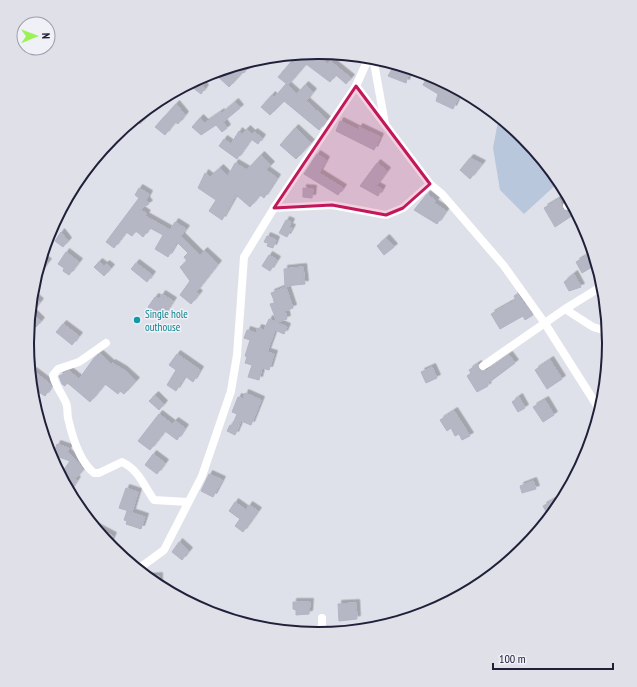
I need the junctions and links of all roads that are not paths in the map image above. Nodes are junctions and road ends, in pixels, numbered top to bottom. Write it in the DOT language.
graph roads {
  1 [pos="366,63"];
  2 [pos="375,64"];
  3 [pos="356,86"];
  4 [pos="386,125"];
  5 [pos="430,184"];
  6 [pos="274,208"];
  7 [pos="598,289"];
  8 [pos="566,309"];
  9 [pos="544,322"];
  10 [pos="602,330"];
  11 [pos="106,343"];
  12 [pos="483,366"];
  13 [pos="596,405"];
  14 [pos="187,502"];
  15 [pos="142,566"];
  16 [pos="322,618"];
  17 [pos="322,628"];
  1 -- 3 [label="street"];
  2 -- 4 [label="street"];
  3 -- 4 [label="street"];
  3 -- 6 [label="street"];
  4 -- 5 [label="street"];
  5 -- 6 [label="street"];
  5 -- 9 [label="street"];
  6 -- 14 [label="street"];
  7 -- 8 [label="street"];
  8 -- 9 [label="street"];
  8 -- 10 [label="street"];
  9 -- 12 [label="street"];
  9 -- 13 [label="street"];
  11 -- 14 [label="street"];
  14 -- 15 [label="street"];
  16 -- 17 [label="street"];
}
